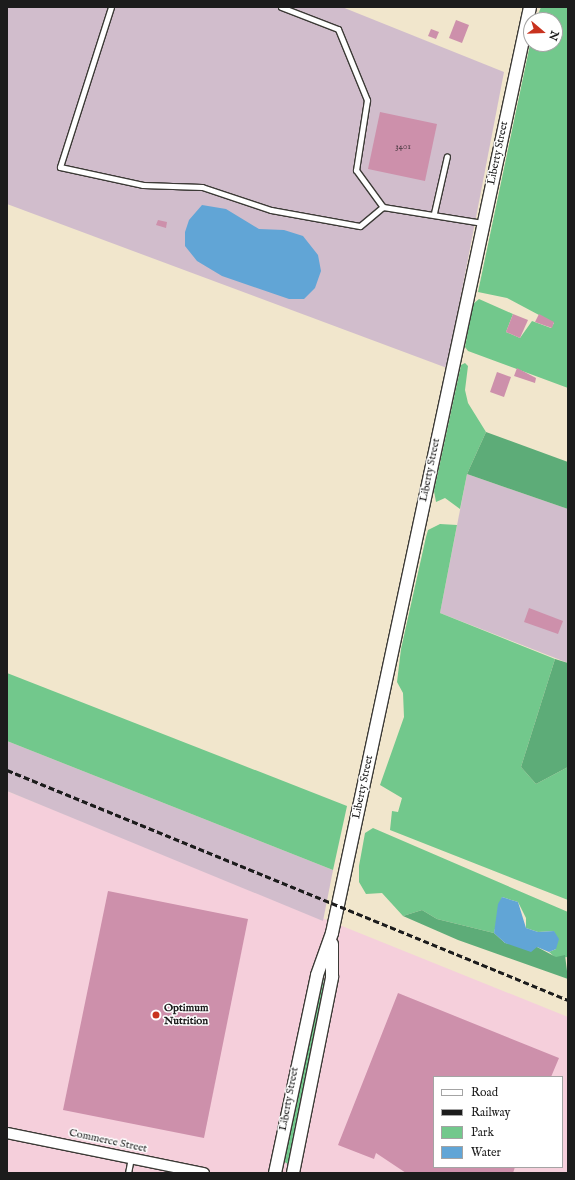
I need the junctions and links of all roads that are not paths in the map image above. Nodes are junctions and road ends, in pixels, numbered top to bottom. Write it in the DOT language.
graph roads {
  1 [pos="111,7"];
  2 [pos="281,7"];
  3 [pos="530,7"];
  4 [pos="447,156"];
  5 [pos="383,208"];
  6 [pos="434,213"];
  7 [pos="483,223"];
  8 [pos="332,933"];
  9 [pos="7,1133"];
  10 [pos="131,1158"];
  11 [pos="128,1173"];
  12 [pos="204,1173"];
  13 [pos="275,1173"];
  14 [pos="293,1173"];
  1 -- 5 [label="lane"];
  2 -- 5 [label="lane"];
  3 -- 7 [label="street, Liberty Street"];
  4 -- 6 [label="lane"];
  5 -- 6 [label="lane"];
  6 -- 7 [label="lane"];
  7 -- 8 [label="street, Liberty Street"];
  8 -- 13 [label="street, Liberty Street"];
  8 -- 14 [label="street, Liberty Street"];
  9 -- 10 [label="street, Commerce Street"];
  10 -- 11 [label="lane"];
  10 -- 12 [label="street, Commerce Street"];
}
